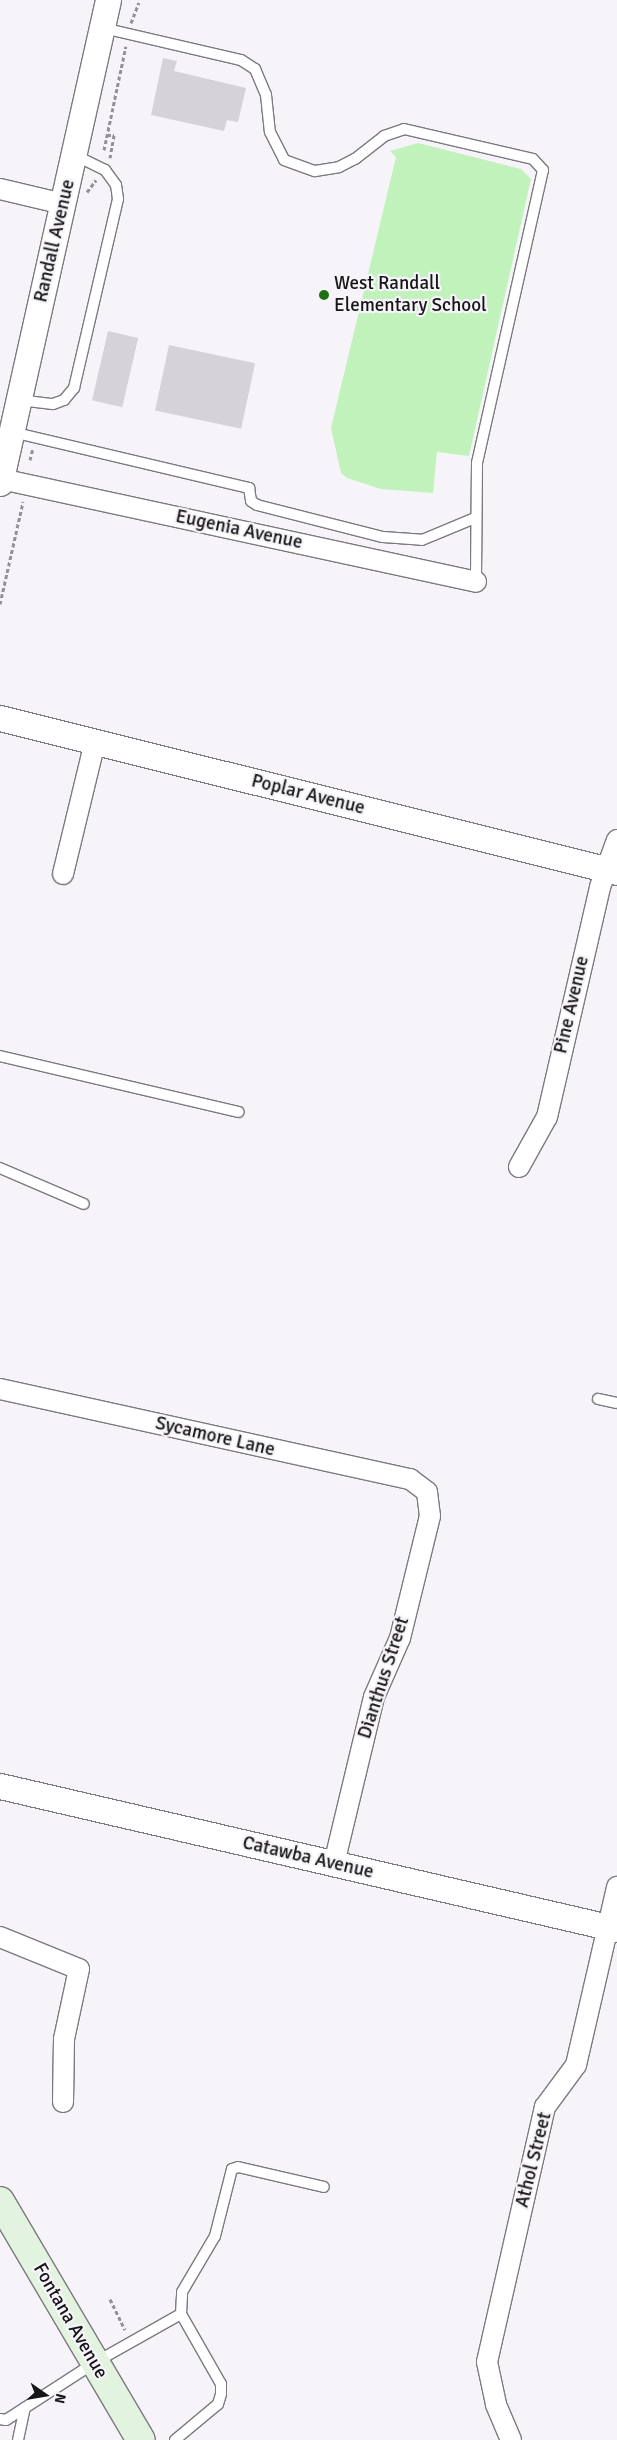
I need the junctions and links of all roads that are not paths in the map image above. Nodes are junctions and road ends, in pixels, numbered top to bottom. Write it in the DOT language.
graph roads {
  1 [pos="108,0"];
  2 [pos="102,28"];
  3 [pos="74,155"];
  4 [pos="0,189"];
  5 [pos="63,204"];
  6 [pos="19,400"];
  7 [pos="11,432"];
  8 [pos="0,481"];
  9 [pos="475,518"];
  10 [pos="476,582"];
  11 [pos="0,718"];
  12 [pos="95,742"];
  13 [pos="617,840"];
  14 [pos="612,871"];
  15 [pos="63,874"];
  16 [pos="0,1056"];
  17 [pos="238,1112"];
  18 [pos="519,1167"];
  19 [pos="0,1168"];
  20 [pos="84,1204"];
  21 [pos="0,1389"];
  22 [pos="598,1398"];
  23 [pos="617,1403"];
  24 [pos="427,1492"];
  25 [pos="0,1786"];
  26 [pos="334,1864"];
  27 [pos="617,1887"];
  28 [pos="613,1928"];
  29 [pos="0,1937"];
  30 [pos="63,2102"];
  31 [pos="324,2187"];
  32 [pos="0,2201"];
  33 [pos="181,2314"];
  34 [pos="94,2363"];
  35 [pos="25,2408"];
  36 [pos="0,2419"];
  37 [pos="18,2440"];
  38 [pos="141,2440"];
  39 [pos="175,2440"];
  40 [pos="511,2440"];
  1 -- 2 [label="street, Randall Avenue"];
  2 -- 3 [label="street, Randall Avenue"];
  2 -- 9 [label="lane"];
  3 -- 5 [label="street, Randall Avenue"];
  3 -- 6 [label="lane"];
  4 -- 5 [label="street"];
  5 -- 6 [label="street, Randall Avenue"];
  6 -- 7 [label="street, Randall Avenue"];
  7 -- 8 [label="street, Randall Avenue"];
  7 -- 9 [label="lane"];
  8 -- 10 [label="street, Eugenia Avenue"];
  9 -- 10 [label="lane"];
  11 -- 12 [label="street, Poplar Avenue"];
  12 -- 14 [label="street, Poplar Avenue"];
  12 -- 15 [label="street"];
  13 -- 14 [label="street, Pine Avenue"];
  14 -- 18 [label="street, Pine Avenue"];
  16 -- 17 [label="lane"];
  19 -- 20 [label="lane"];
  21 -- 24 [label="street, Sycamore Lane"];
  22 -- 23 [label="lane"];
  24 -- 26 [label="street, Dianthus Street"];
  25 -- 26 [label="street, Catawba Avenue"];
  26 -- 28 [label="street, Catawba Avenue"];
  27 -- 28 [label="street, Athol Street"];
  28 -- 40 [label="street, Athol Street"];
  29 -- 30 [label="street"];
  31 -- 33 [label="lane"];
  32 -- 34 [label="main road, Fontana Avenue"];
  33 -- 34 [label="lane"];
  33 -- 39 [label="lane"];
  34 -- 35 [label="lane"];
  34 -- 38 [label="main road, Fontana Avenue"];
  35 -- 36 [label="lane"];
  35 -- 37 [label="lane"];
}
